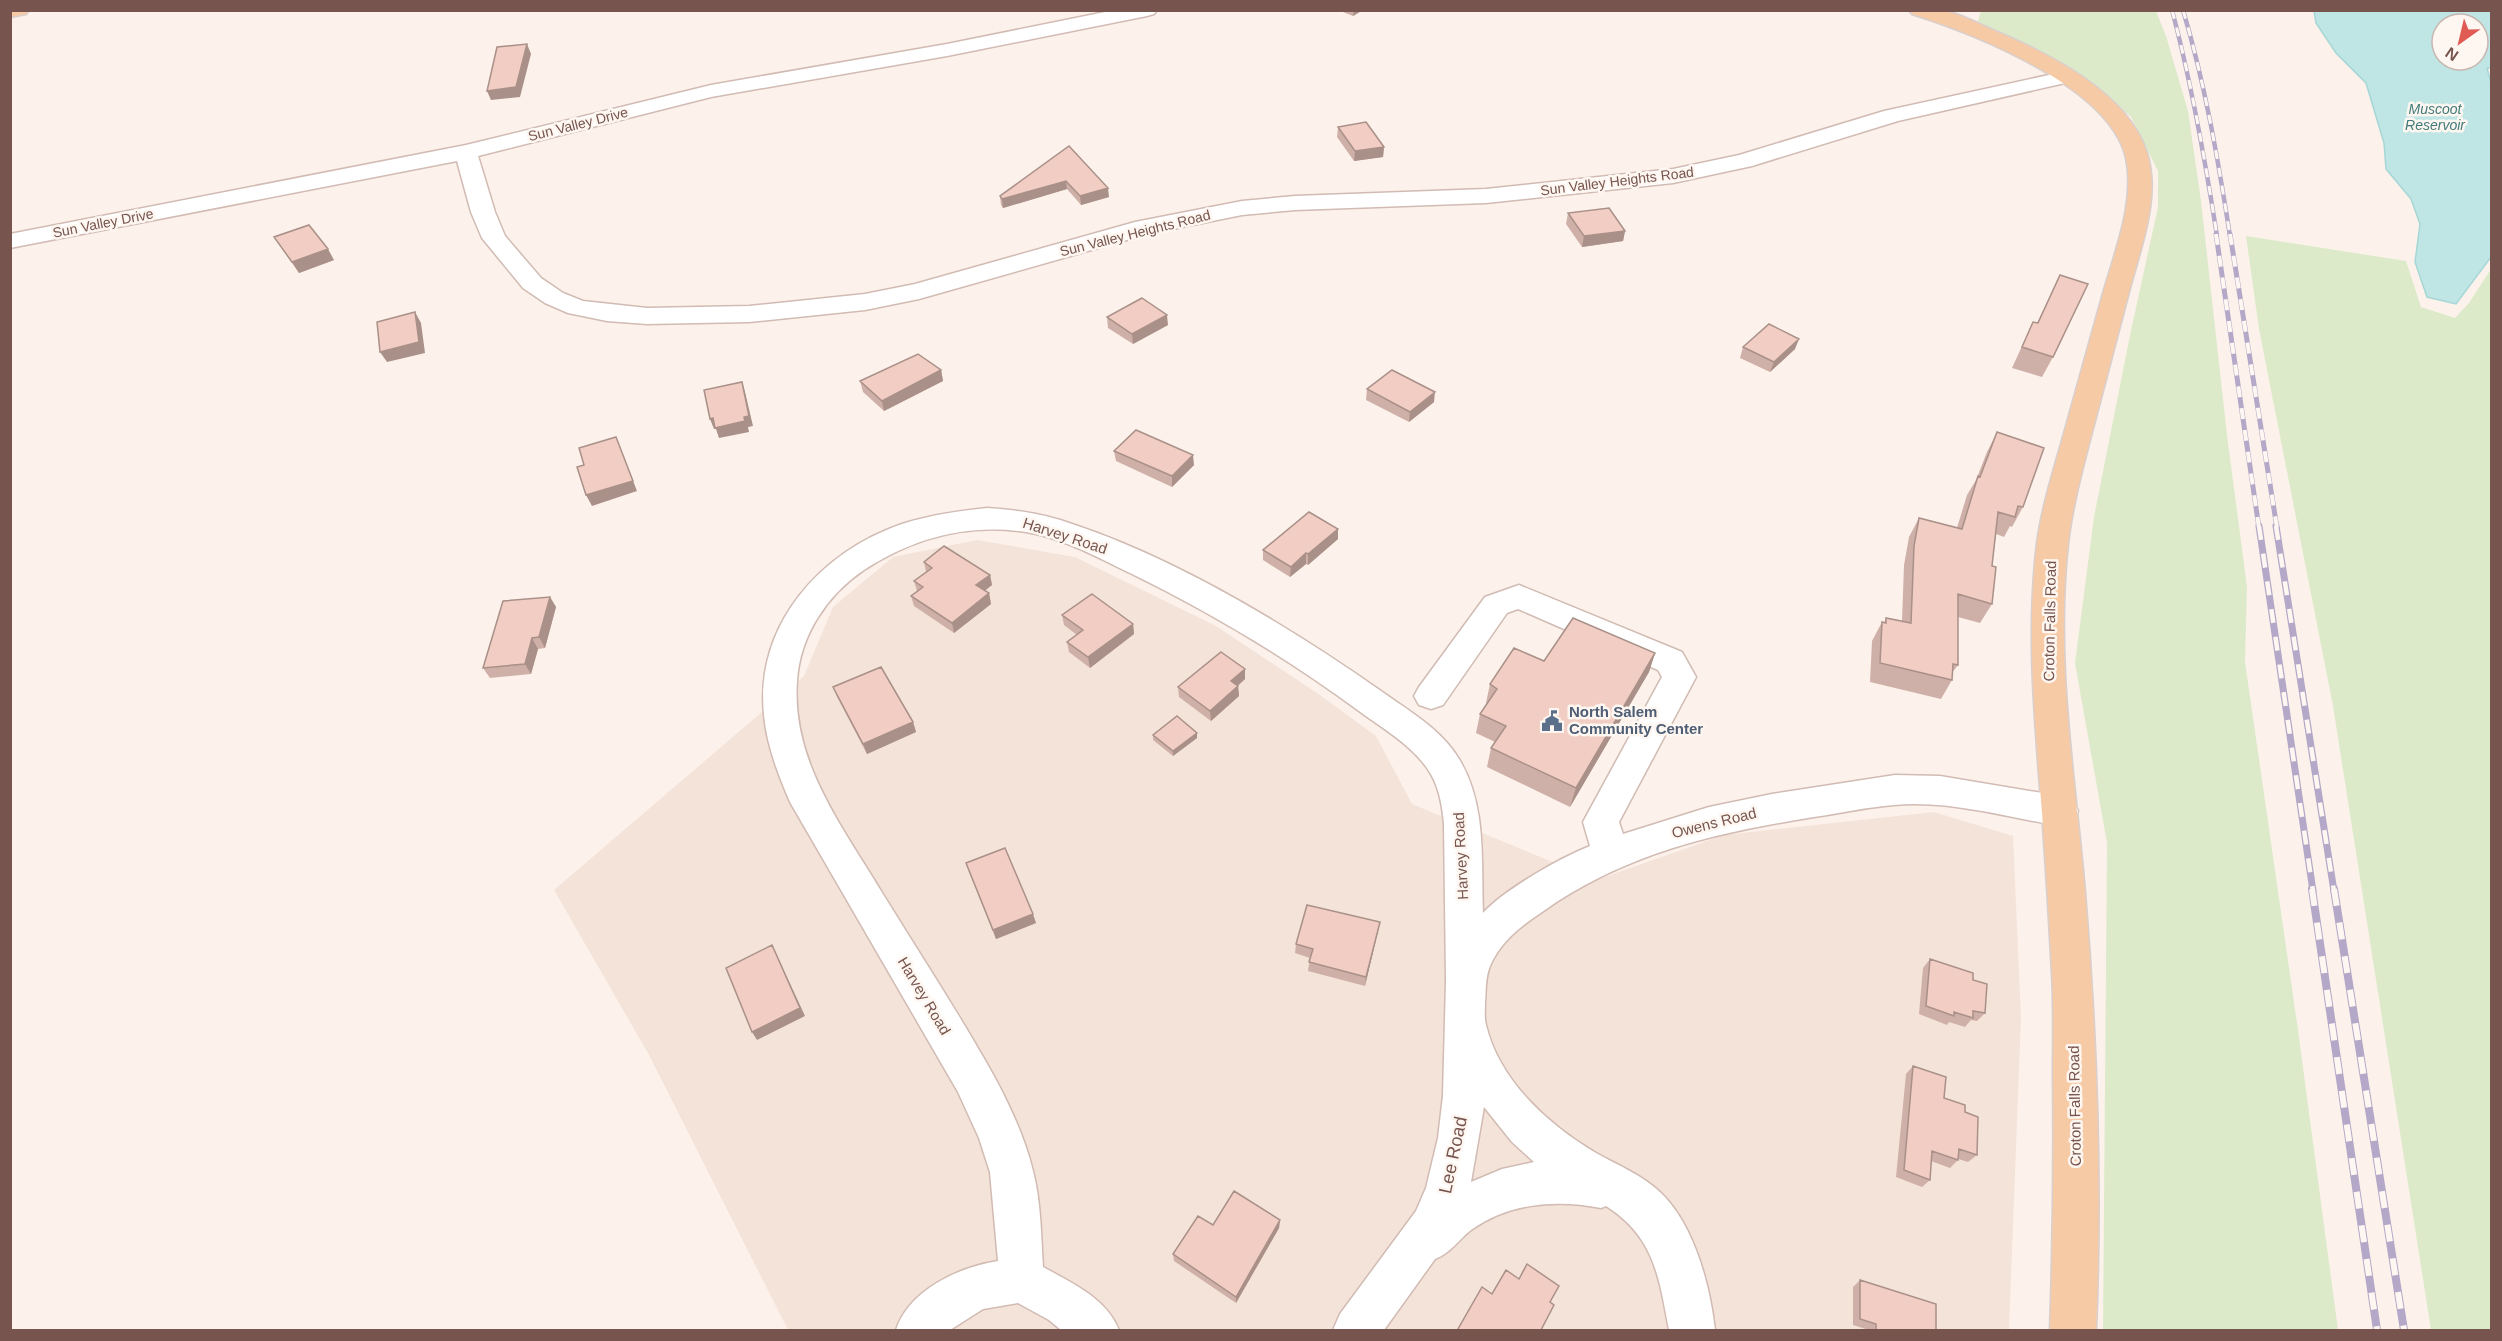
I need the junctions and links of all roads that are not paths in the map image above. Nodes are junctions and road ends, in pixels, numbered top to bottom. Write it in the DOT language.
graph roads {
  1 [pos="19,10"];
  2 [pos="1147,10"];
  3 [pos="1919,10"];
  4 [pos="10,11"];
  5 [pos="2067,77"];
  6 [pos="466,152"];
  7 [pos="10,241"];
  8 [pos="1431,696"];
  9 [pos="2060,811"];
  10 [pos="1611,854"];
  11 [pos="1466,981"];
  12 [pos="1466,1024"];
  13 [pos="1625,1192"];
  14 [pos="1408,1262"];
  15 [pos="1021,1280"];
  16 [pos="919,1330"];
  17 [pos="1096,1330"];
  18 [pos="1356,1330"];
  19 [pos="1692,1330"];
  20 [pos="2073,1330"];
  1 -- 4 [label="main road"];
  2 -- 6 [label="street, Sun Valley Drive"];
  3 -- 5 [label="main road, Croton Falls Road"];
  5 -- 6 [label="street, Sun Valley Heights Road"];
  5 -- 9 [label="main road, Croton Falls Road"];
  6 -- 7 [label="street, Sun Valley Drive"];
  8 -- 10 [label="street"];
  9 -- 10 [label="street, Owens Road"];
  9 -- 20 [label="main road, Croton Falls Road"];
  10 -- 11 [label="street, Owens Road"];
  11 -- 12 [label="street, Owens Road"];
  11 -- 15 [label="street, Harvey Road"];
  12 -- 13 [label="street"];
  12 -- 14 [label="street, Lee Road"];
  13 -- 14 [label="street"];
  13 -- 19 [label="street"];
  14 -- 18 [label="street, Lee Road"];
  15 -- 16 [label="street"];
  15 -- 17 [label="street"];
}
